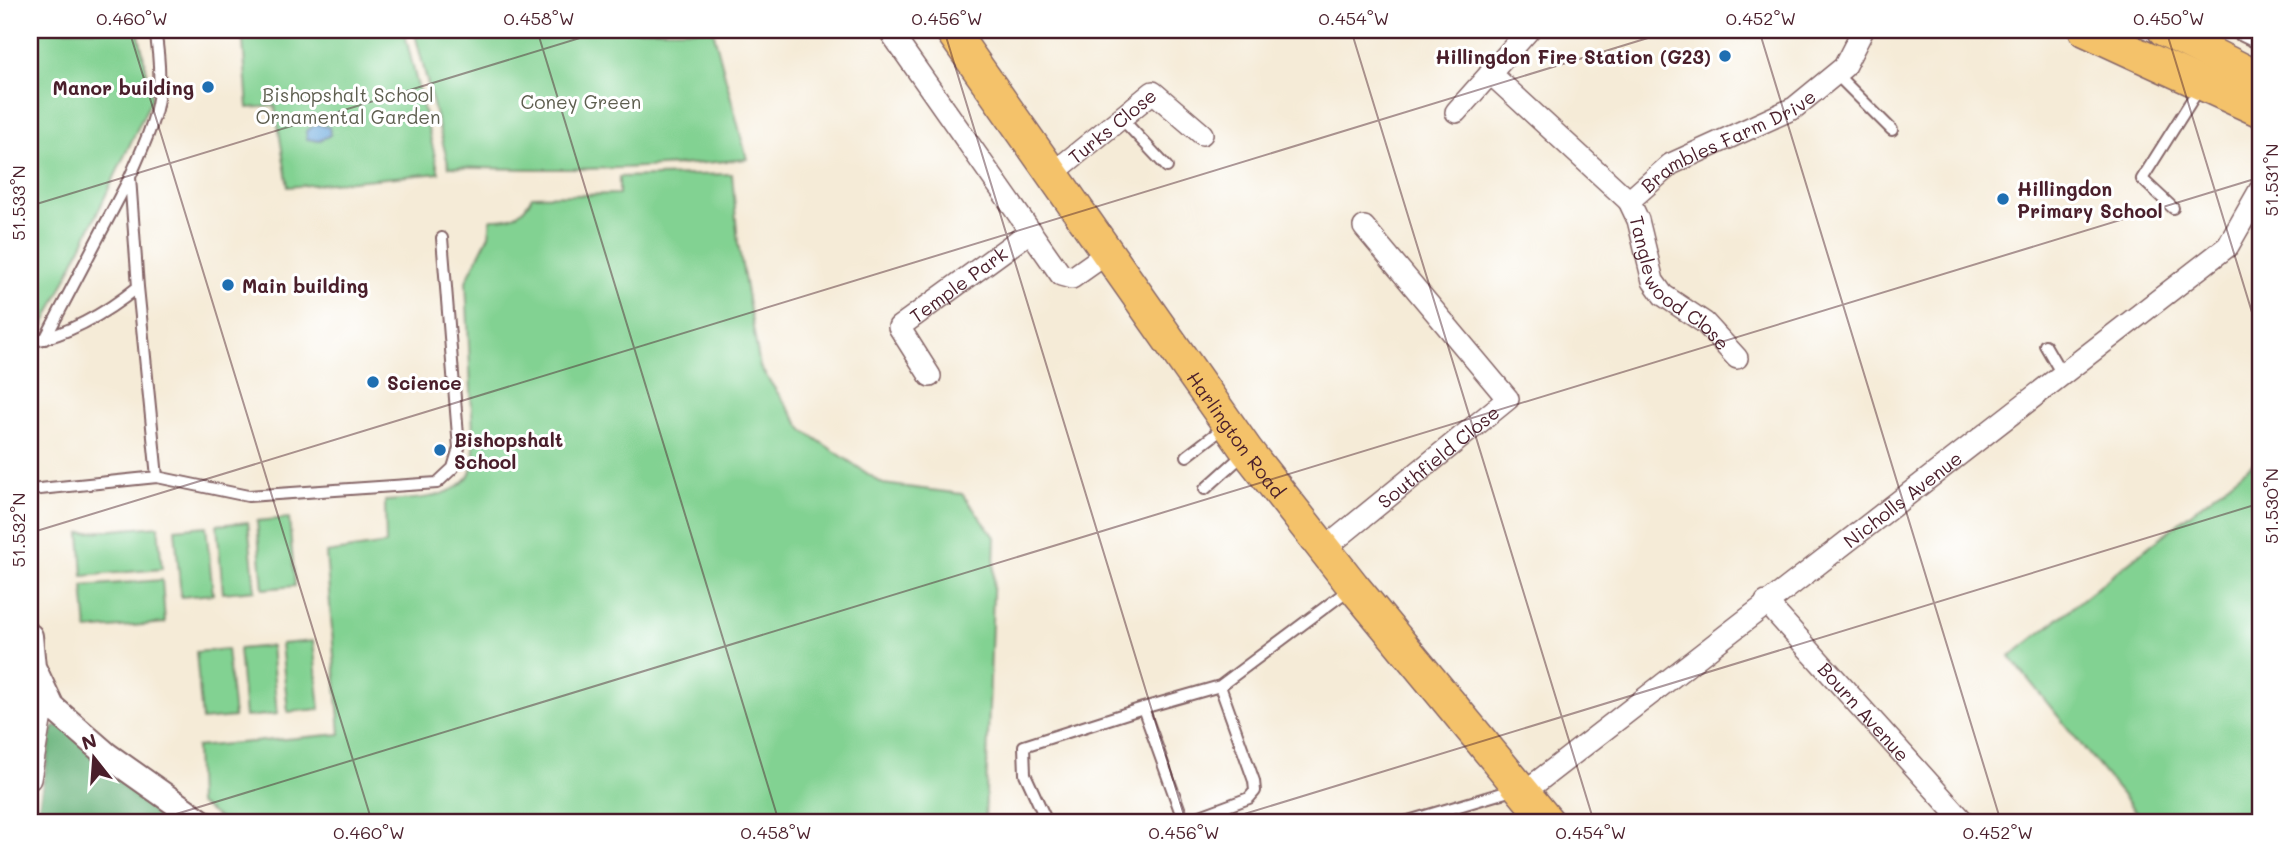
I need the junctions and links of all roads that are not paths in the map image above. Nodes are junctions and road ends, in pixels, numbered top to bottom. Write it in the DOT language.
graph roads {
  1 [pos="155,30"];
  2 [pos="890,30"];
  3 [pos="1529,30"];
  4 [pos="1863,30"];
  5 [pos="2087,30"];
  6 [pos="2164,30"];
  7 [pos="2230,30"];
  8 [pos="954,31"];
  9 [pos="2261,45"];
  10 [pos="1490,73"];
  11 [pos="1836,74"];
  12 [pos="2261,79"];
  13 [pos="2201,85"];
  14 [pos="2261,111"];
  15 [pos="1456,112"];
  16 [pos="1122,119"];
  17 [pos="1892,130"];
  18 [pos="1202,134"];
  19 [pos="1167,167"];
  20 [pos="1052,174"];
  21 [pos="130,177"];
  22 [pos="2261,188"];
  23 [pos="1629,201"];
  24 [pos="2173,208"];
  25 [pos="1364,227"];
  26 [pos="1031,232"];
  27 [pos="442,238"];
  28 [pos="1106,254"];
  29 [pos="138,287"];
  30 [pos="45,339"];
  31 [pos="30,342"];
  32 [pos="2045,345"];
  33 [pos="1737,358"];
  34 [pos="930,376"];
  35 [pos="2063,376"];
  36 [pos="1228,424"];
  37 [pos="1247,451"];
  38 [pos="1186,456"];
  39 [pos="157,477"];
  40 [pos="1205,489"];
  41 [pos="30,490"];
  42 [pos="1324,550"];
  43 [pos="1353,586"];
  44 [pos="1766,602"];
  45 [pos="30,636"];
  46 [pos="1220,686"];
  47 [pos="45,692"];
  48 [pos="1143,708"];
  49 [pos="30,779"];
  50 [pos="1521,790"];
  51 [pos="202,822"];
  52 [pos="1047,822"];
  53 [pos="1184,822"];
  54 [pos="1405,822"];
  55 [pos="1548,822"];
  56 [pos="1964,822"];
  1 -- 21 [label="lane"];
  2 -- 26 [label="street"];
  3 -- 10 [label="street"];
  4 -- 11 [label="street, Brambles Farm Drive"];
  5 -- 13 [label="main road"];
  6 -- 12 [label="main road"];
  7 -- 9 [label="lane"];
  8 -- 20 [label="main road, Harlington Road"];
  10 -- 15 [label="street"];
  10 -- 23 [label="street, Brambles Farm Drive"];
  11 -- 17 [label="lane"];
  11 -- 23 [label="street, Brambles Farm Drive"];
  13 -- 14 [label="main road"];
  13 -- 24 [label="lane"];
  16 -- 18 [label="street, Turks Close"];
  16 -- 19 [label="lane"];
  16 -- 20 [label="street, Turks Close"];
  20 -- 28 [label="main road, Harlington Road"];
  21 -- 29 [label="lane"];
  21 -- 30 [label="lane"];
  22 -- 35 [label="street, Nicholls Avenue"];
  23 -- 33 [label="street, Tanglewood Close"];
  25 -- 42 [label="street, Southfield Close"];
  26 -- 28 [label="street"];
  26 -- 34 [label="street, Temple Park"];
  27 -- 39 [label="lane"];
  28 -- 36 [label="main road, Harlington Road"];
  29 -- 30 [label="lane"];
  29 -- 39 [label="lane"];
  30 -- 31 [label="lane"];
  32 -- 35 [label="lane"];
  35 -- 44 [label="street, Nicholls Avenue"];
  36 -- 37 [label="main road, Harlington Road"];
  36 -- 38 [label="lane"];
  37 -- 40 [label="lane"];
  37 -- 42 [label="main road, Harlington Road"];
  39 -- 41 [label="lane"];
  42 -- 43 [label="main road, Harlington Road"];
  43 -- 46 [label="lane"];
  43 -- 50 [label="main road, Harlington Road"];
  44 -- 50 [label="street, Nicholls Avenue"];
  44 -- 56 [label="street, Bourn Avenue"];
  45 -- 47 [label="street"];
  46 -- 48 [label="lane"];
  46 -- 53 [label="lane"];
  47 -- 49 [label="street"];
  47 -- 51 [label="street"];
  48 -- 52 [label="lane"];
  48 -- 53 [label="lane"];
  50 -- 54 [label="lane"];
  50 -- 55 [label="main road, Harlington Road"];
}
